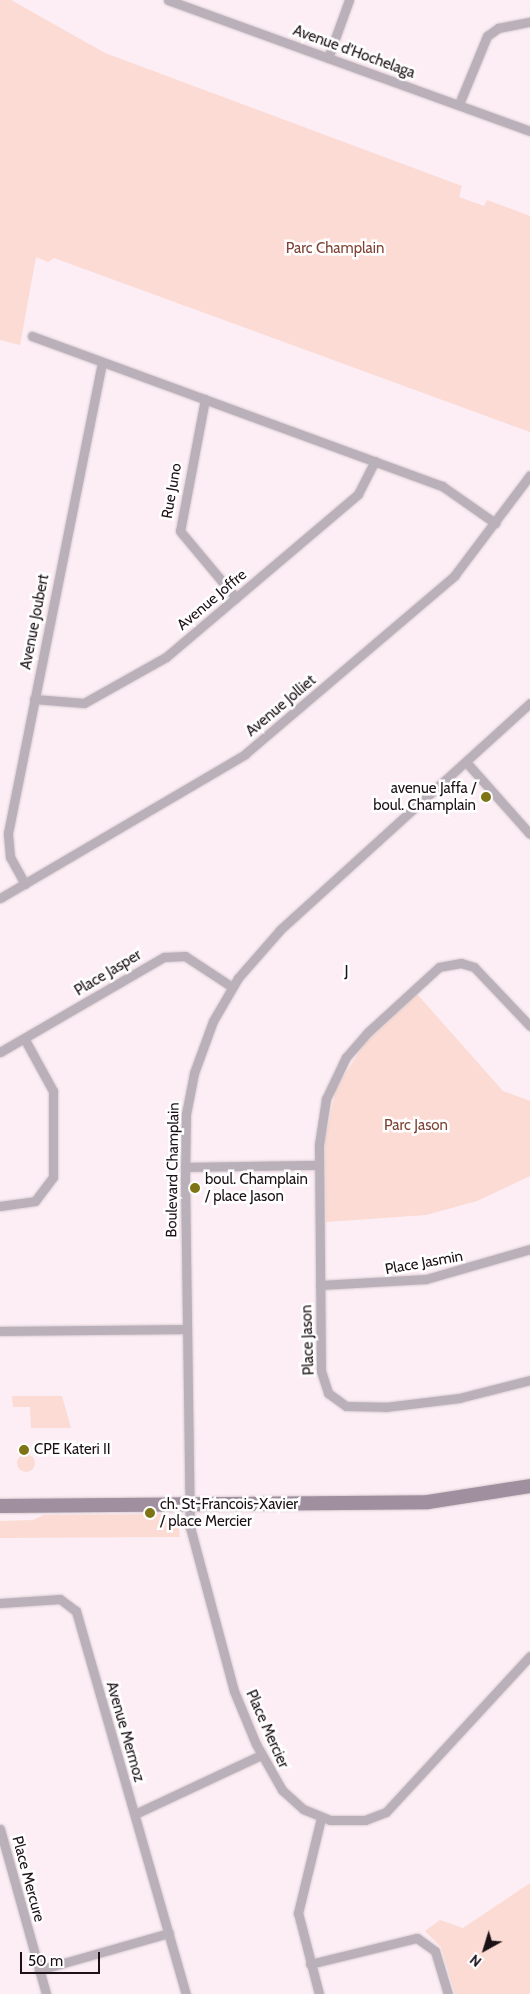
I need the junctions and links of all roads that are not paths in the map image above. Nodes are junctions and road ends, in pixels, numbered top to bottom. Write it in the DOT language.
graph roads {
  1 [pos="168,0"];
  2 [pos="349,0"];
  3 [pos="530,22"];
  4 [pos="328,58"];
  5 [pos="459,104"];
  6 [pos="530,131"];
  7 [pos="32,336"];
  8 [pos="102,362"];
  9 [pos="205,399"];
  10 [pos="375,461"];
  11 [pos="530,475"];
  12 [pos="495,523"];
  13 [pos="236,598"];
  14 [pos="34,699"];
  15 [pos="530,703"];
  16 [pos="466,762"];
  17 [pos="530,834"];
  18 [pos="25,884"];
  19 [pos="0,898"];
  20 [pos="232,987"];
  21 [pos="530,1026"];
  22 [pos="24,1038"];
  23 [pos="0,1052"];
  24 [pos="319,1165"];
  25 [pos="185,1167"];
  26 [pos="0,1206"];
  27 [pos="530,1249"];
  28 [pos="320,1285"];
  29 [pos="186,1329"];
  30 [pos="0,1331"];
  31 [pos="530,1380"];
  32 [pos="530,1486"];
  33 [pos="189,1505"];
  34 [pos="0,1506"];
  35 [pos="3,1602"];
  36 [pos="530,1656"];
  37 [pos="261,1755"];
  38 [pos="135,1814"];
  39 [pos="321,1818"];
  40 [pos="0,1829"];
  41 [pos="169,1933"];
  42 [pos="310,1964"];
  43 [pos="39,1970"];
  44 [pos="46,1994"];
  45 [pos="186,1994"];
  46 [pos="319,1994"];
  47 [pos="448,1994"];
  1 -- 4 [label="street, Avenue d'Hochelaga"];
  2 -- 4 [label="street"];
  3 -- 5 [label="street"];
  4 -- 5 [label="street, Avenue d'Hochelaga"];
  5 -- 6 [label="street, Avenue d'Hochelaga"];
  7 -- 8 [label="street"];
  8 -- 9 [label="street"];
  8 -- 14 [label="street, Avenue Joubert"];
  9 -- 10 [label="street"];
  9 -- 13 [label="street, Rue Juno"];
  10 -- 12 [label="street"];
  10 -- 13 [label="street, Avenue Joffre"];
  11 -- 12 [label="street, Avenue Jolliet"];
  12 -- 18 [label="street, Avenue Jolliet"];
  13 -- 14 [label="street, Avenue Joffre"];
  14 -- 18 [label="street, Avenue Joubert"];
  15 -- 16 [label="street, Boulevard Champlain"];
  16 -- 17 [label="street"];
  16 -- 20 [label="street, Boulevard Champlain"];
  18 -- 19 [label="street, Avenue Jolliet"];
  20 -- 22 [label="street, Place Jasper"];
  20 -- 25 [label="street, Boulevard Champlain"];
  21 -- 24 [label="street, Place Jason"];
  22 -- 23 [label="street, Place Jasper"];
  22 -- 26 [label="street"];
  24 -- 25 [label="street"];
  24 -- 28 [label="street, Place Jason"];
  25 -- 29 [label="street, Boulevard Champlain"];
  27 -- 28 [label="street, Place Jasmin"];
  28 -- 31 [label="street, Place Jason"];
  29 -- 30 [label="street"];
  29 -- 33 [label="street, Boulevard Champlain"];
  32 -- 33 [label="street"];
  33 -- 34 [label="street"];
  33 -- 37 [label="street, Place Mercier"];
  35 -- 38 [label="street, Avenue Mermoz"];
  36 -- 39 [label="street, Place Mercier"];
  37 -- 38 [label="street"];
  37 -- 39 [label="street, Place Mercier"];
  38 -- 41 [label="street, Avenue Mermoz"];
  39 -- 42 [label="street"];
  40 -- 43 [label="street, Place Mercure"];
  41 -- 43 [label="street"];
  41 -- 45 [label="street, Avenue Mermoz"];
  42 -- 46 [label="street"];
  42 -- 47 [label="street"];
  43 -- 44 [label="street, Place Mercure"];
}
